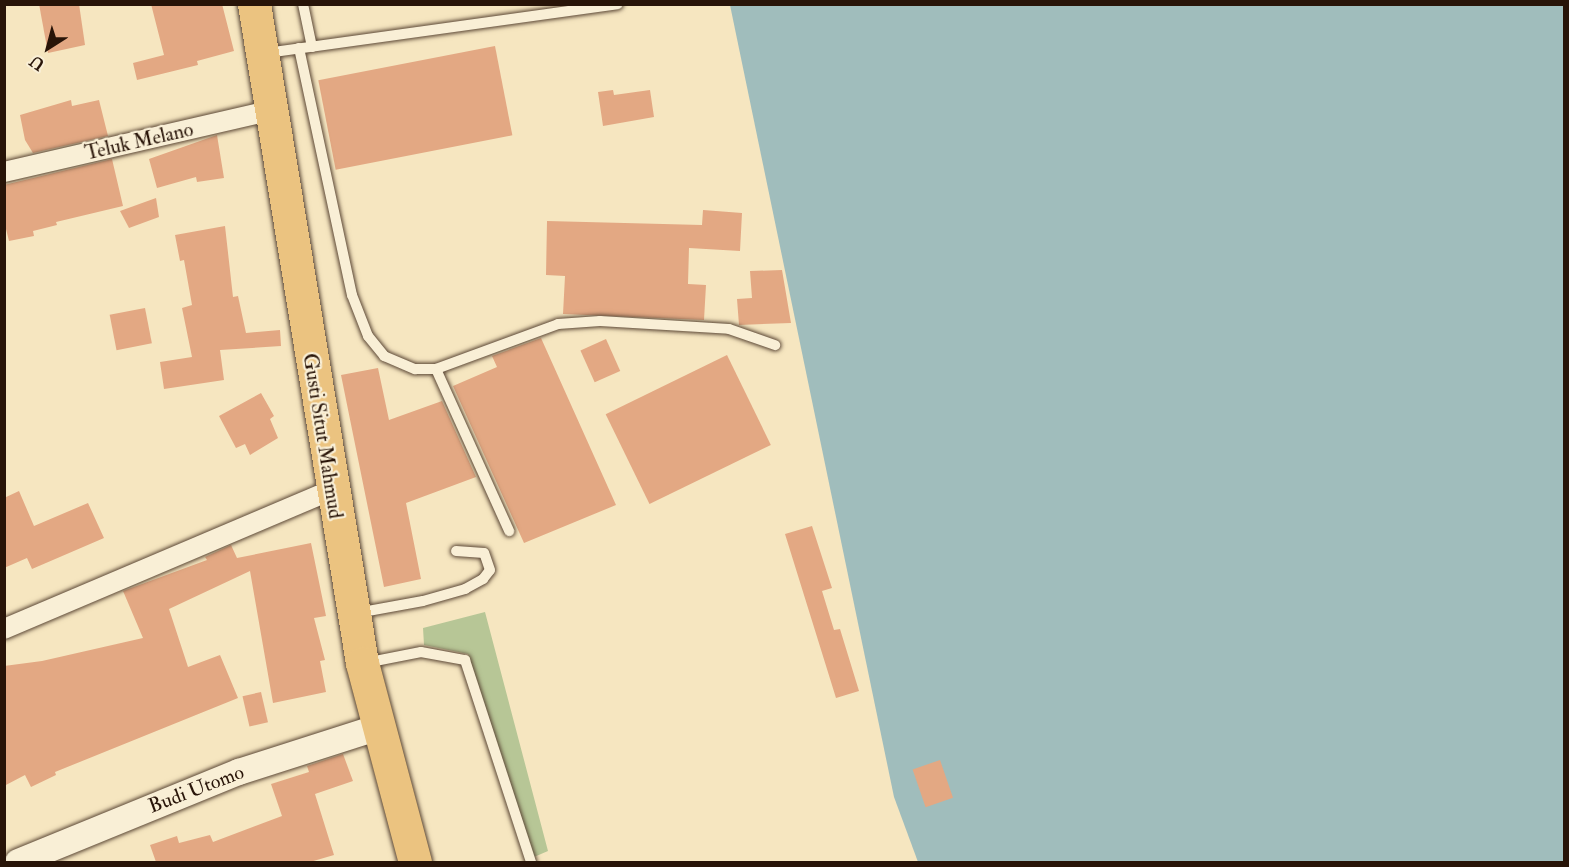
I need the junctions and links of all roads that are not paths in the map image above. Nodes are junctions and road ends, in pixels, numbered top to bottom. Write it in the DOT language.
graph roads {
  1 [pos="254,4"];
  2 [pos="303,4"];
  3 [pos="618,4"];
  4 [pos="312,46"];
  5 [pos="299,48"];
  6 [pos="263,53"];
  7 [pos="273,110"];
  8 [pos="4,172"];
  9 [pos="776,345"];
  10 [pos="436,369"];
  11 [pos="331,490"];
  12 [pos="509,531"];
  13 [pos="456,551"];
  14 [pos="353,614"];
  15 [pos="4,629"];
  16 [pos="362,663"];
  17 [pos="379,727"];
  18 [pos="18,862"];
  19 [pos="415,862"];
  20 [pos="531,862"];
  1 -- 6 [label="highway, Gusti Situt Mahmud"];
  2 -- 4 [label="lane"];
  3 -- 4 [label="lane"];
  4 -- 5 [label="lane"];
  5 -- 6 [label="lane"];
  5 -- 10 [label="lane"];
  6 -- 7 [label="highway, Gusti Situt Mahmud"];
  7 -- 8 [label="street, Teluk Melano"];
  7 -- 11 [label="highway, Gusti Situt Mahmud"];
  9 -- 10 [label="lane"];
  10 -- 12 [label="lane"];
  11 -- 14 [label="highway, Gusti Situt Mahmud"];
  11 -- 15 [label="street"];
  13 -- 14 [label="lane"];
  14 -- 16 [label="highway, Gusti Situt Mahmud"];
  16 -- 17 [label="highway, Gusti Situt Mahmud"];
  16 -- 20 [label="lane"];
  17 -- 18 [label="street, Budi Utomo"];
  17 -- 19 [label="highway, Gusti Situt Mahmud"];
}
